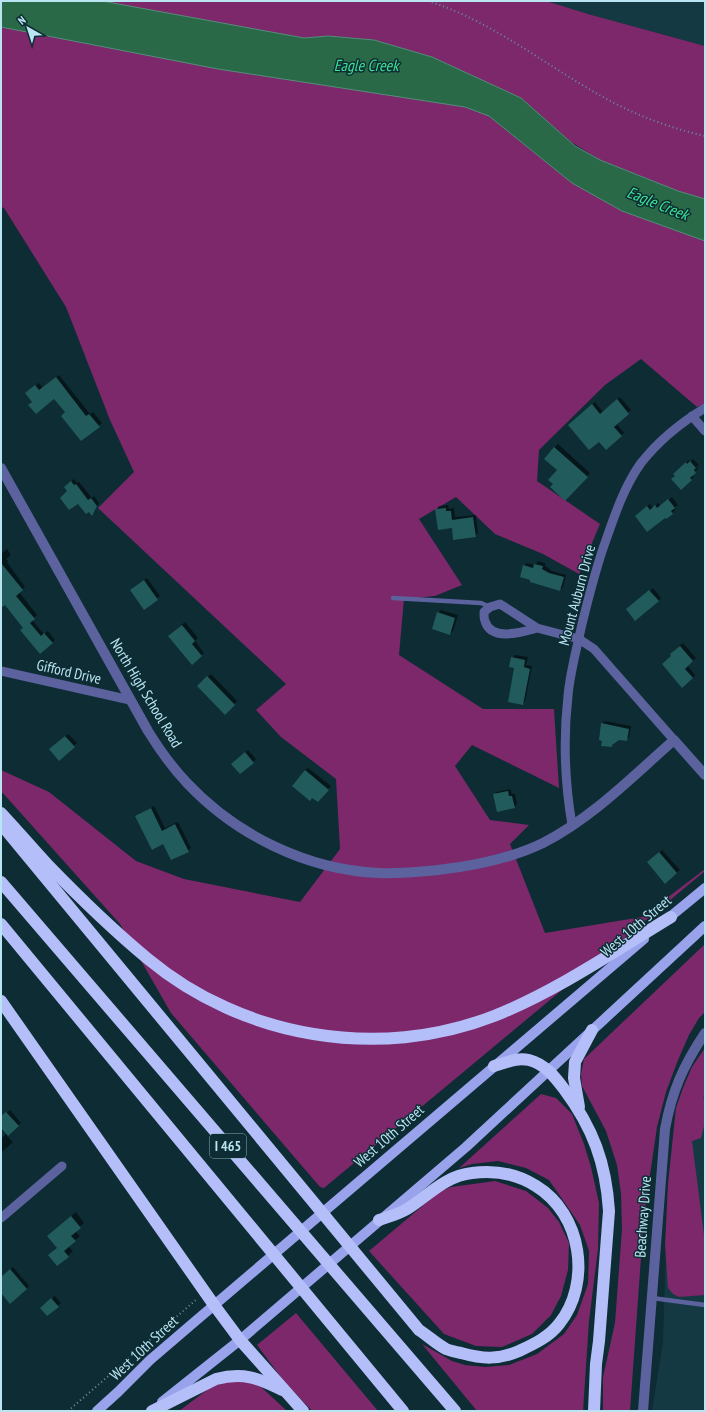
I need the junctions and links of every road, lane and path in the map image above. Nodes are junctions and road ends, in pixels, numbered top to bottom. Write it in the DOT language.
graph roads {
  1 [pos="428,1"];
  2 [pos="705,136"];
  3 [pos="705,408"];
  4 [pos="692,416"];
  5 [pos="705,431"];
  6 [pos="1,468"];
  7 [pos="393,598"];
  8 [pos="490,607"];
  9 [pos="537,628"];
  10 [pos="579,639"];
  11 [pos="1,671"];
  12 [pos="130,700"];
  13 [pos="674,740"];
  14 [pos="705,775"];
  15 [pos="1,813"];
  16 [pos="1,824"];
  17 [pos="572,825"];
  18 [pos="1,882"];
  19 [pos="705,888"];
  20 [pos="671,917"];
  21 [pos="1,924"];
  22 [pos="705,926"];
  23 [pos="1,1000"];
  24 [pos="592,1030"];
  25 [pos="705,1033"];
  26 [pos="494,1066"];
  27 [pos="548,1070"];
  28 [pos="580,1110"];
  29 [pos="62,1166"];
  30 [pos="1,1218"];
  31 [pos="379,1220"];
  32 [pos="652,1298"];
  33 [pos="214,1305"];
  34 [pos="705,1305"];
  35 [pos="185,1309"];
  36 [pos="240,1340"];
  37 [pos="287,1393"];
  38 [pos="68,1411"];
  39 [pos="97,1411"];
  40 [pos="151,1411"];
  41 [pos="303,1411"];
  42 [pos="403,1411"];
  43 [pos="455,1411"];
  44 [pos="594,1411"];
  45 [pos="643,1411"];
  1 -- 2 [label="path"];
  3 -- 4 [label="street, Mount Auburn Drive"];
  4 -- 5 [label="street"];
  4 -- 10 [label="street, Mount Auburn Drive"];
  6 -- 12 [label="street, North High School Road"];
  7 -- 8 [label="lane"];
  8 -- 9 [label="street"];
  8 -- 9 [label="street"];
  9 -- 10 [label="street"];
  10 -- 13 [label="street"];
  10 -- 17 [label="street, Mount Auburn Drive"];
  11 -- 12 [label="street, Gifford Drive"];
  12 -- 17 [label="street, North High School Road"];
  13 -- 14 [label="street"];
  13 -- 17 [label="street, North High School Road"];
  15 -- 20 [label="highway"];
  16 -- 31 [label="highway"];
  18 -- 43 [label="highway, I 465"];
  19 -- 20 [label="main road, West 10th Street"];
  20 -- 26 [label="main road, West 10th Street"];
  21 -- 42 [label="highway, I 465"];
  22 -- 24 [label="main road"];
  23 -- 33 [label="highway"];
  24 -- 27 [label="main road"];
  24 -- 28 [label="highway"];
  25 -- 32 [label="street, Beachway Drive"];
  26 -- 27 [label="highway"];
  26 -- 33 [label="main road, West 10th Street"];
  27 -- 28 [label="highway"];
  27 -- 31 [label="main road"];
  28 -- 44 [label="highway"];
  29 -- 30 [label="street"];
  31 -- 36 [label="main road"];
  32 -- 34 [label="lane"];
  32 -- 45 [label="street, Beachway Drive"];
  33 -- 36 [label="highway"];
  33 -- 39 [label="main road, West 10th Street"];
  35 -- 38 [label="path"];
  36 -- 37 [label="highway"];
  36 -- 40 [label="main road"];
  37 -- 40 [label="highway"];
  37 -- 41 [label="highway"];
}
